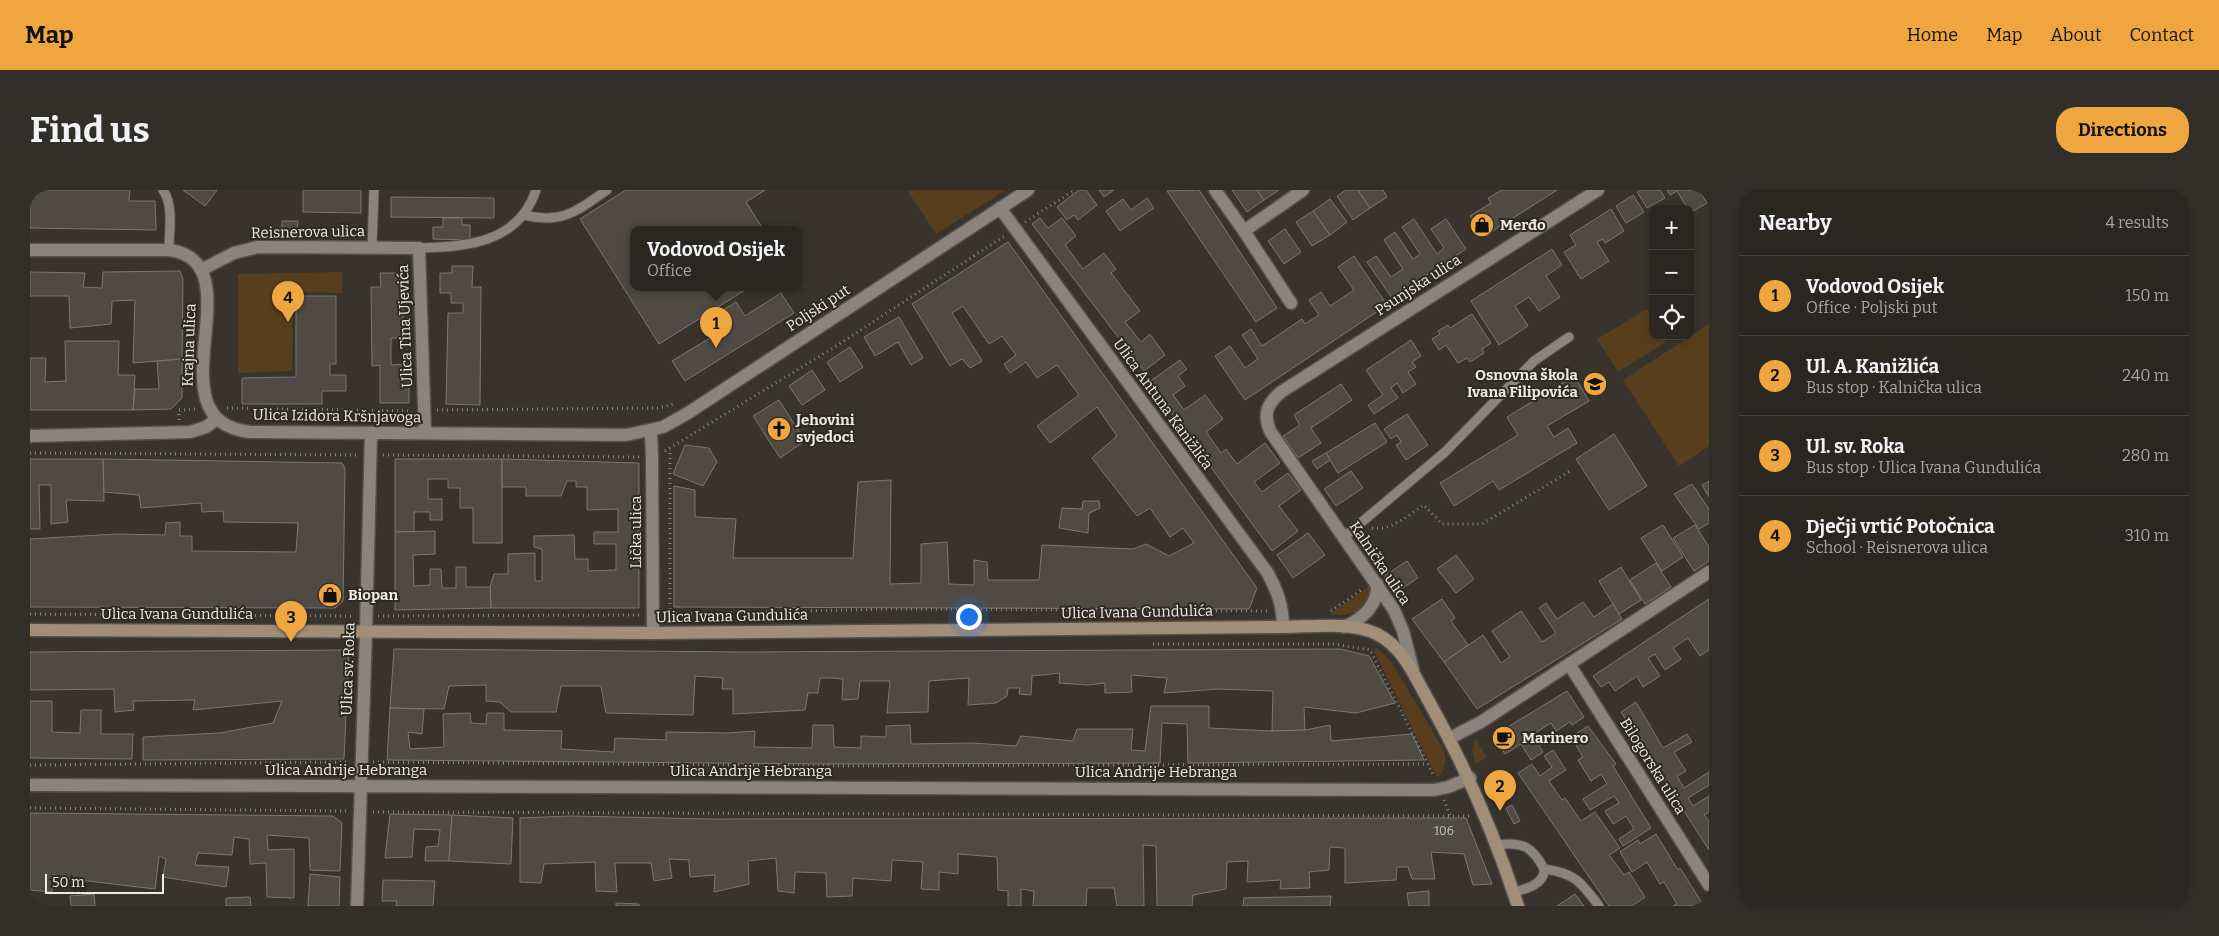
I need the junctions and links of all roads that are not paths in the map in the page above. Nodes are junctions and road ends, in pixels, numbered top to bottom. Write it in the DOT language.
graph roads {
  1 [pos="163,190"];
  2 [pos="374,190"];
  3 [pos="536,190"];
  4 [pos="607,190"];
  5 [pos="1028,190"];
  6 [pos="1215,190"];
  7 [pos="1304,190"];
  8 [pos="1598,190"];
  9 [pos="1000,208"];
  10 [pos="523,215"];
  11 [pos="1244,231"];
  12 [pos="372,248"];
  13 [pos="419,248"];
  14 [pos="30,250"];
  15 [pos="169,250"];
  16 [pos="201,270"];
  17 [pos="1291,303"];
  18 [pos="1569,337"];
  19 [pos="214,414"];
  20 [pos="1266,416"];
  21 [pos="650,431"];
  22 [pos="371,433"];
  23 [pos="425,434"];
  24 [pos="30,436"];
  25 [pos="1344,537"];
  26 [pos="1709,572"];
  27 [pos="1376,582"];
  28 [pos="1283,627"];
  29 [pos="1344,627"];
  30 [pos="30,630"];
  31 [pos="366,631"];
  32 [pos="653,633"];
  33 [pos="1569,664"];
  34 [pos="1414,675"];
  35 [pos="1450,738"];
  36 [pos="1470,778"];
  37 [pos="30,785"];
  38 [pos="361,786"];
  39 [pos="1498,845"];
  40 [pos="1544,869"];
  41 [pos="1709,885"];
  42 [pos="1514,892"];
  43 [pos="357,906"];
  44 [pos="1518,906"];
  45 [pos="1599,906"];
  1 -- 15 [label="lane"];
  2 -- 12 [label="lane"];
  3 -- 10 [label="lane"];
  4 -- 10 [label="lane"];
  5 -- 9 [label="street, Poljski put"];
  6 -- 11 [label="street"];
  7 -- 11 [label="street"];
  8 -- 20 [label="street, Psunjska ulica"];
  9 -- 21 [label="street, Poljski put"];
  9 -- 28 [label="street, Ulica Antuna Kanižlića"];
  10 -- 13 [label="lane"];
  11 -- 17 [label="street"];
  12 -- 13 [label="street, Reisnerova ulica"];
  12 -- 16 [label="street, Reisnerova ulica"];
  13 -- 23 [label="street, Ulica Tina Ujevića"];
  14 -- 15 [label="street"];
  15 -- 16 [label="street"];
  16 -- 19 [label="street, Krajna ulica"];
  18 -- 25 [label="lane"];
  19 -- 22 [label="street, Ulica Izidora Kršnjavoga"];
  19 -- 24 [label="street"];
  20 -- 25 [label="street, Kalnička ulica"];
  21 -- 23 [label="street, Ulica Izidora Kršnjavoga"];
  21 -- 32 [label="street, Lička ulica"];
  22 -- 23 [label="street, Ulica Izidora Kršnjavoga"];
  22 -- 31 [label="street, Ulica sv. Roka"];
  25 -- 27 [label="street, Kalnička ulica"];
  26 -- 33 [label="street"];
  27 -- 29 [label="street"];
  27 -- 34 [label="street, Kalnička ulica"];
  28 -- 29 [label="main road, Ulica Ivana Gundulića"];
  28 -- 32 [label="main road, Ulica Ivana Gundulića"];
  29 -- 34 [label="main road, Ulica Ivana Gundulića"];
  30 -- 31 [label="main road, Ulica Ivana Gundulića"];
  31 -- 32 [label="main road, Ulica Ivana Gundulića"];
  31 -- 38 [label="street, Ulica sv. Roka"];
  33 -- 35 [label="street"];
  33 -- 41 [label="street, Bilogorska ulica"];
  34 -- 35 [label="main road, Kalnička ulica"];
  35 -- 36 [label="main road, Kalnička ulica"];
  36 -- 38 [label="street, Ulica Andrije Hebranga"];
  36 -- 39 [label="main road, Kalnička ulica"];
  37 -- 38 [label="street, Ulica Andrije Hebranga"];
  38 -- 43 [label="street, Ulica sv. Roka"];
  39 -- 40 [label="lane"];
  39 -- 42 [label="main road, Kalnička ulica"];
  40 -- 42 [label="lane"];
  40 -- 45 [label="lane"];
  42 -- 44 [label="main road"];
}
